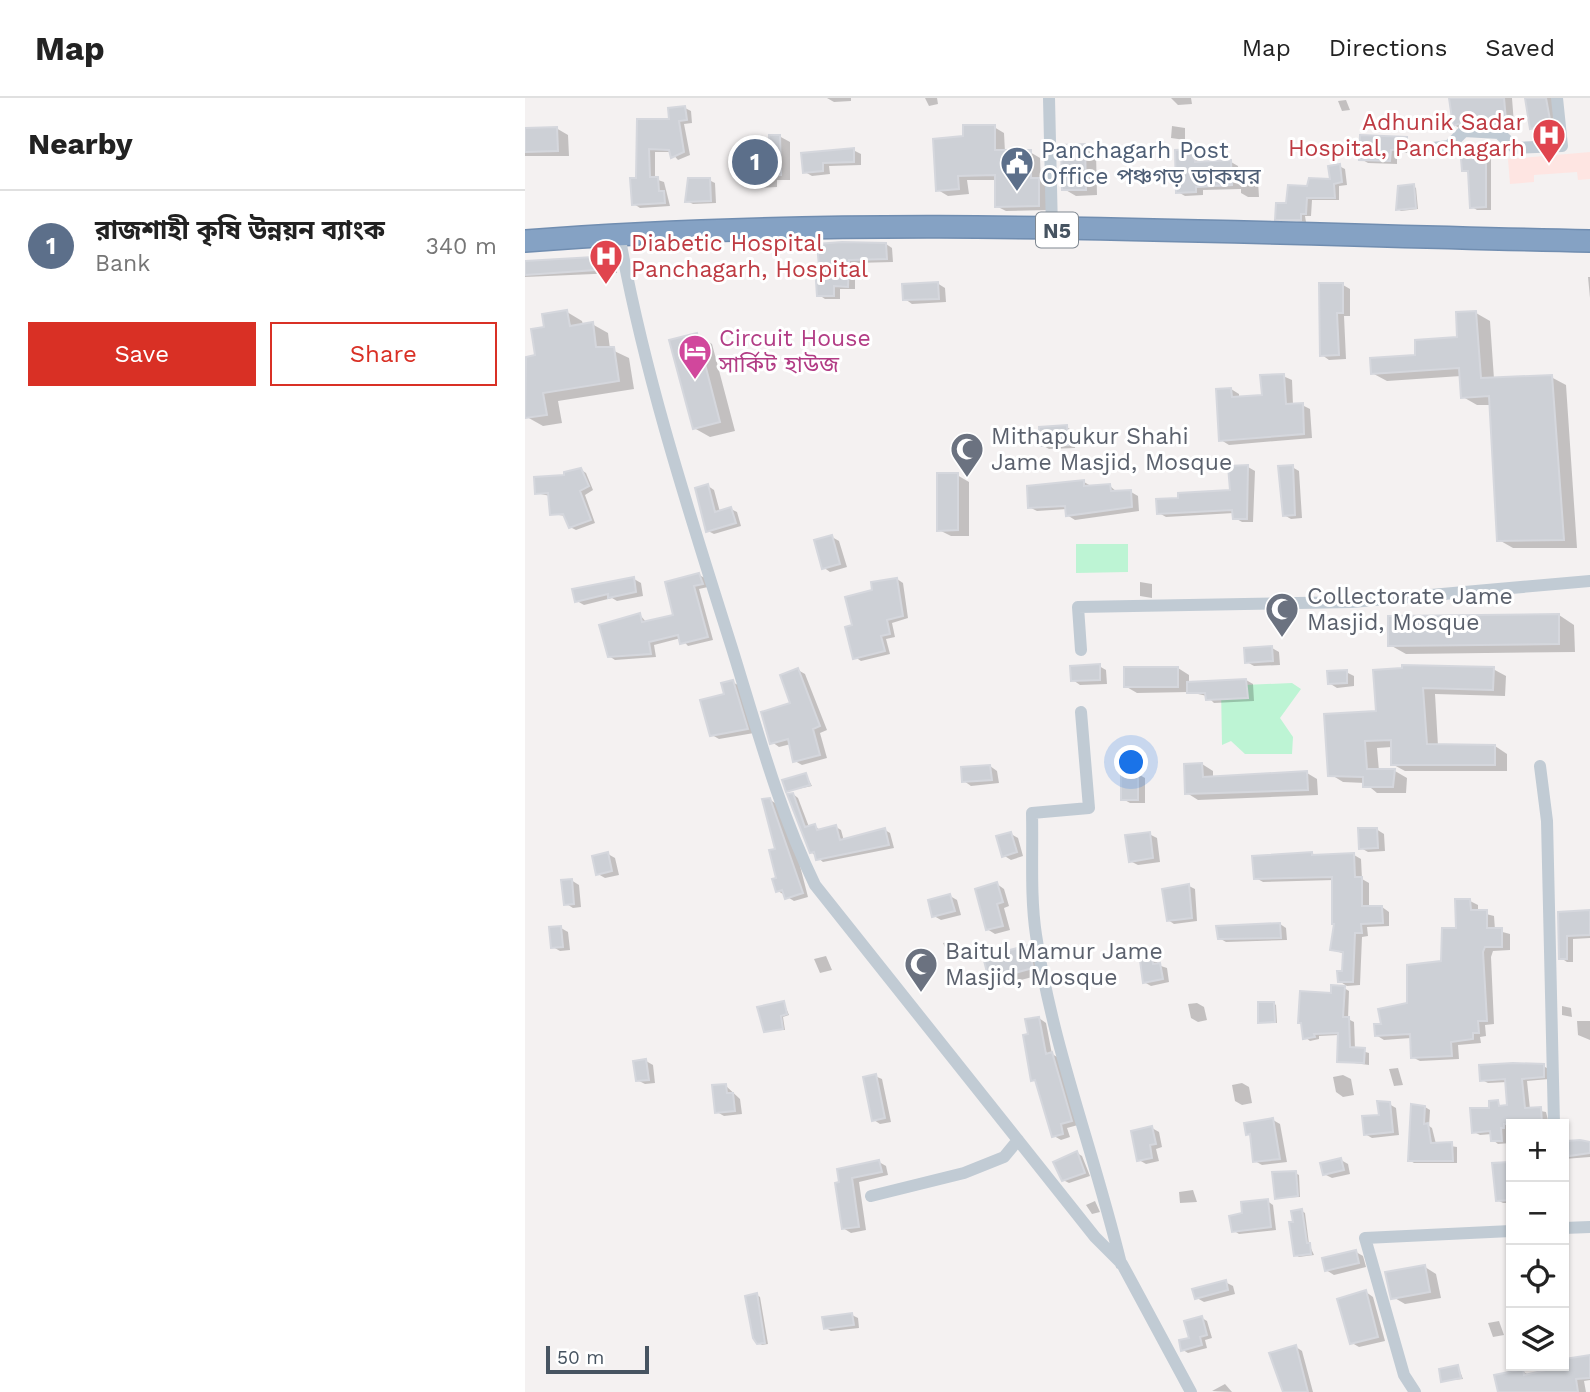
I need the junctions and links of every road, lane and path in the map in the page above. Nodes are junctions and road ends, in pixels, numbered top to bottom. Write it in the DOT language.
graph roads {
  1 [pos="1049,98"];
  2 [pos="1557,98"];
  3 [pos="1433,148"];
  4 [pos="1052,230"];
  5 [pos="619,234"];
  6 [pos="1590,241"];
  7 [pos="525,242"];
  8 [pos="1590,581"];
  9 [pos="1081,650"];
  10 [pos="1081,712"];
  11 [pos="1540,766"];
  12 [pos="1554,1119"];
  13 [pos="1018,1140"];
  14 [pos="871,1196"];
  15 [pos="1590,1227"];
  16 [pos="1569,1228"];
  17 [pos="1506,1231"];
  18 [pos="1122,1264"];
  19 [pos="1191,1392"];
  20 [pos="1415,1392"];
  1 -- 4 [label="street"];
  2 -- 3 [label="street"];
  4 -- 5 [label="highway, N5"];
  4 -- 6 [label="highway, N5"];
  5 -- 7 [label="highway, N5"];
  5 -- 13 [label="street"];
  8 -- 9 [label="street"];
  10 -- 18 [label="street"];
  11 -- 12 [label="street"];
  13 -- 14 [label="street"];
  13 -- 18 [label="street"];
  15 -- 16 [label="street"];
  17 -- 20 [label="street"];
  18 -- 19 [label="street"];
}
